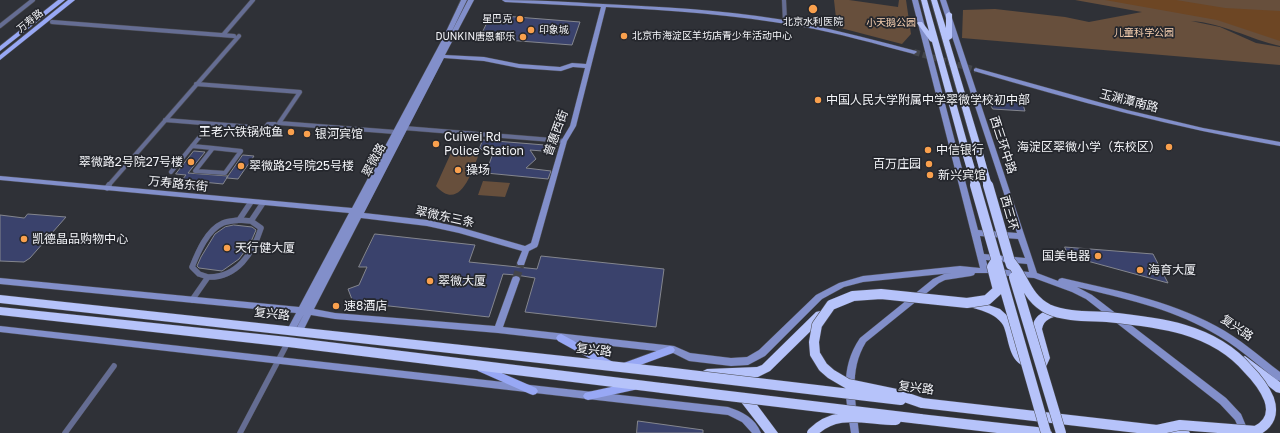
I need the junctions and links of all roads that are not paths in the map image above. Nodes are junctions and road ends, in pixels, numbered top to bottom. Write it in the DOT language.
graph roads {
  1 [pos="34,0"];
  2 [pos="62,0"];
  3 [pos="72,0"];
  4 [pos="253,0"];
  5 [pos="464,0"];
  6 [pos="471,0"];
  7 [pos="506,0"];
  8 [pos="784,0"];
  9 [pos="915,0"];
  10 [pos="924,0"];
  11 [pos="934,0"];
  12 [pos="943,0"];
  13 [pos="604,6"];
  14 [pos="949,14"];
  15 [pos="52,22"];
  16 [pos="785,22"];
  17 [pos="920,23"];
  18 [pos="0,26"];
  19 [pos="222,35"];
  20 [pos="937,48"];
  21 [pos="0,49"];
  22 [pos="950,50"];
  23 [pos="914,52"];
  24 [pos="442,56"];
  25 [pos="0,58"];
  26 [pos="587,66"];
  27 [pos="976,70"];
  28 [pos="196,84"];
  29 [pos="165,120"];
  30 [pos="210,124"];
  31 [pos="274,124"];
  32 [pos="404,128"];
  33 [pos="395,132"];
  34 [pos="564,141"];
  35 [pos="1280,144"];
  36 [pos="192,146"];
  37 [pos="213,148"];
  38 [pos="171,172"];
  39 [pos="0,178"];
  40 [pos="107,188"];
  41 [pos="251,202"];
  42 [pos="263,204"];
  43 [pos="356,213"];
  44 [pos="239,220"];
  45 [pos="252,221"];
  46 [pos="975,233"];
  47 [pos="1021,236"];
  48 [pos="526,249"];
  49 [pos="981,257"];
  50 [pos="996,259"];
  51 [pos="1009,260"];
  52 [pos="1030,261"];
  53 [pos="521,263"];
  54 [pos="985,271"];
  55 [pos="1034,275"];
  56 [pos="208,277"];
  57 [pos="516,279"];
  58 [pos="0,281"];
  59 [pos="0,299"];
  60 [pos="192,300"];
  61 [pos="970,303"];
  62 [pos="0,311"];
  63 [pos="305,311"];
  64 [pos="1056,312"];
  65 [pos="820,315"];
  66 [pos="0,329"];
  67 [pos="294,330"];
  68 [pos="498,330"];
  69 [pos="561,338"];
  70 [pos="288,342"];
  71 [pos="670,350"];
  72 [pos="1235,355"];
  73 [pos="278,361"];
  74 [pos="114,366"];
  75 [pos="477,366"];
  76 [pos="613,366"];
  77 [pos="1027,366"];
  78 [pos="1041,366"];
  79 [pos="624,367"];
  80 [pos="683,374"];
  81 [pos="1280,377"];
  82 [pos="637,385"];
  83 [pos="1280,388"];
  84 [pos="533,391"];
  85 [pos="588,396"];
  86 [pos="745,398"];
  87 [pos="922,403"];
  88 [pos="920,419"];
  89 [pos="1157,430"];
  90 [pos="65,433"];
  91 [pos="240,433"];
  92 [pos="757,433"];
  93 [pos="772,433"];
  94 [pos="812,433"];
  95 [pos="855,433"];
  96 [pos="1046,433"];
  97 [pos="1061,433"];
  98 [pos="1184,433"];
  99 [pos="1245,433"];
  1 -- 18 [label="street"];
  2 -- 21 [label="main road, 万寿路"];
  3 -- 25 [label="main road, 万寿路"];
  4 -- 19 [label="street"];
  5 -- 33 [label="street, 翠微路"];
  6 -- 24 [label="street, 翠微路"];
  7 -- 13 [label="street"];
  8 -- 16 [label="street"];
  9 -- 17 [label="street"];
  10 -- 20 [label="highway, 西三环"];
  11 -- 22 [label="highway, 西三环"];
  12 -- 14 [label="street, 西三环中路"];
  13 -- 16 [label="street"];
  13 -- 26 [label="street, 普惠西街"];
  14 -- 22 [label="highway"];
  14 -- 47 [label="street, 西三环中路"];
  15 -- 19 [label="street"];
  16 -- 23 [label="street"];
  17 -- 20 [label="highway"];
  17 -- 46 [label="street"];
  19 -- 28 [label="street"];
  20 -- 50 [label="highway, 西三环, bridge"];
  22 -- 51 [label="highway, 西三环, bridge"];
  24 -- 26 [label="street"];
  24 -- 32 [label="street, 翠微路"];
  26 -- 34 [label="street, 普惠西街"];
  27 -- 35 [label="street, 玉渊潭南路"];
  28 -- 29 [label="street"];
  28 -- 33 [label="street"];
  29 -- 30 [label="street"];
  29 -- 40 [label="street"];
  30 -- 31 [label="street"];
  30 -- 36 [label="street"];
  32 -- 34 [label="street"];
  32 -- 43 [label="street, 翠微路"];
  33 -- 43 [label="street, 翠微路"];
  34 -- 48 [label="street, 普惠西街"];
  36 -- 37 [label="street"];
  36 -- 38 [label="street"];
  37 -- 37 [label="street"];
  39 -- 40 [label="street, 万寿路东街"];
  40 -- 41 [label="street, 万寿路东街"];
  41 -- 42 [label="street, 万寿路东街"];
  41 -- 44 [label="street"];
  42 -- 43 [label="street, 万寿路东街"];
  42 -- 45 [label="street"];
  43 -- 48 [label="street, 翠微东三条"];
  43 -- 63 [label="street, 翠微路"];
  44 -- 45 [label="street"];
  44 -- 56 [label="street"];
  45 -- 56 [label="street"];
  46 -- 47 [label="street"];
  46 -- 49 [label="street"];
  47 -- 52 [label="street, 西三环中路"];
  48 -- 53 [label="street, 普惠西街"];
  49 -- 52 [label="street"];
  49 -- 54 [label="street"];
  50 -- 61 [label="highway, bridge"];
  50 -- 77 [label="highway, 西三环, bridge"];
  51 -- 64 [label="highway, bridge"];
  51 -- 78 [label="highway, 西三环, bridge"];
  52 -- 55 [label="street, 西三环中路"];
  54 -- 55 [label="street"];
  54 -- 71 [label="street, 复兴路"];
  54 -- 95 [label="street"];
  55 -- 81 [label="street, 复兴路"];
  55 -- 99 [label="street"];
  56 -- 60 [label="street"];
  57 -- 68 [label="street"];
  58 -- 60 [label="street, 复兴路"];
  59 -- 67 [label="highway, 复兴路"];
  60 -- 63 [label="street, 复兴路"];
  61 -- 65 [label="highway, bridge"];
  61 -- 77 [label="highway, bridge"];
  62 -- 70 [label="highway"];
  63 -- 67 [label="street, 翠微路"];
  63 -- 68 [label="street, 复兴路"];
  64 -- 72 [label="highway, bridge"];
  64 -- 78 [label="highway"];
  65 -- 80 [label="highway, bridge"];
  65 -- 87 [label="highway, bridge"];
  66 -- 73 [label="street"];
  67 -- 76 [label="highway, 复兴路"];
  68 -- 69 [label="street, 复兴路"];
  69 -- 71 [label="street, 复兴路"];
  69 -- 76 [label="main road"];
  70 -- 73 [label="street"];
  70 -- 75 [label="highway"];
  71 -- 79 [label="main road"];
  72 -- 83 [label="highway, bridge"];
  72 -- 89 [label="highway, bridge"];
  73 -- 84 [label="street"];
  73 -- 91 [label="street"];
  74 -- 90 [label="street"];
  75 -- 82 [label="highway"];
  75 -- 84 [label="main road"];
  76 -- 79 [label="highway, 复兴路"];
  77 -- 96 [label="highway, 西三环, bridge"];
  78 -- 97 [label="highway, 西三环, bridge"];
  79 -- 80 [label="highway, 复兴路, bridge"];
  80 -- 87 [label="highway, 复兴路, bridge"];
  82 -- 85 [label="main road"];
  82 -- 86 [label="highway, bridge"];
  84 -- 85 [label="street"];
  85 -- 92 [label="street"];
  86 -- 88 [label="highway, bridge"];
  86 -- 93 [label="highway"];
  87 -- 89 [label="highway, 复兴路"];
  88 -- 94 [label="highway, bridge"];
  88 -- 96 [label="highway"];
  89 -- 98 [label="highway, 复兴路"];
}
